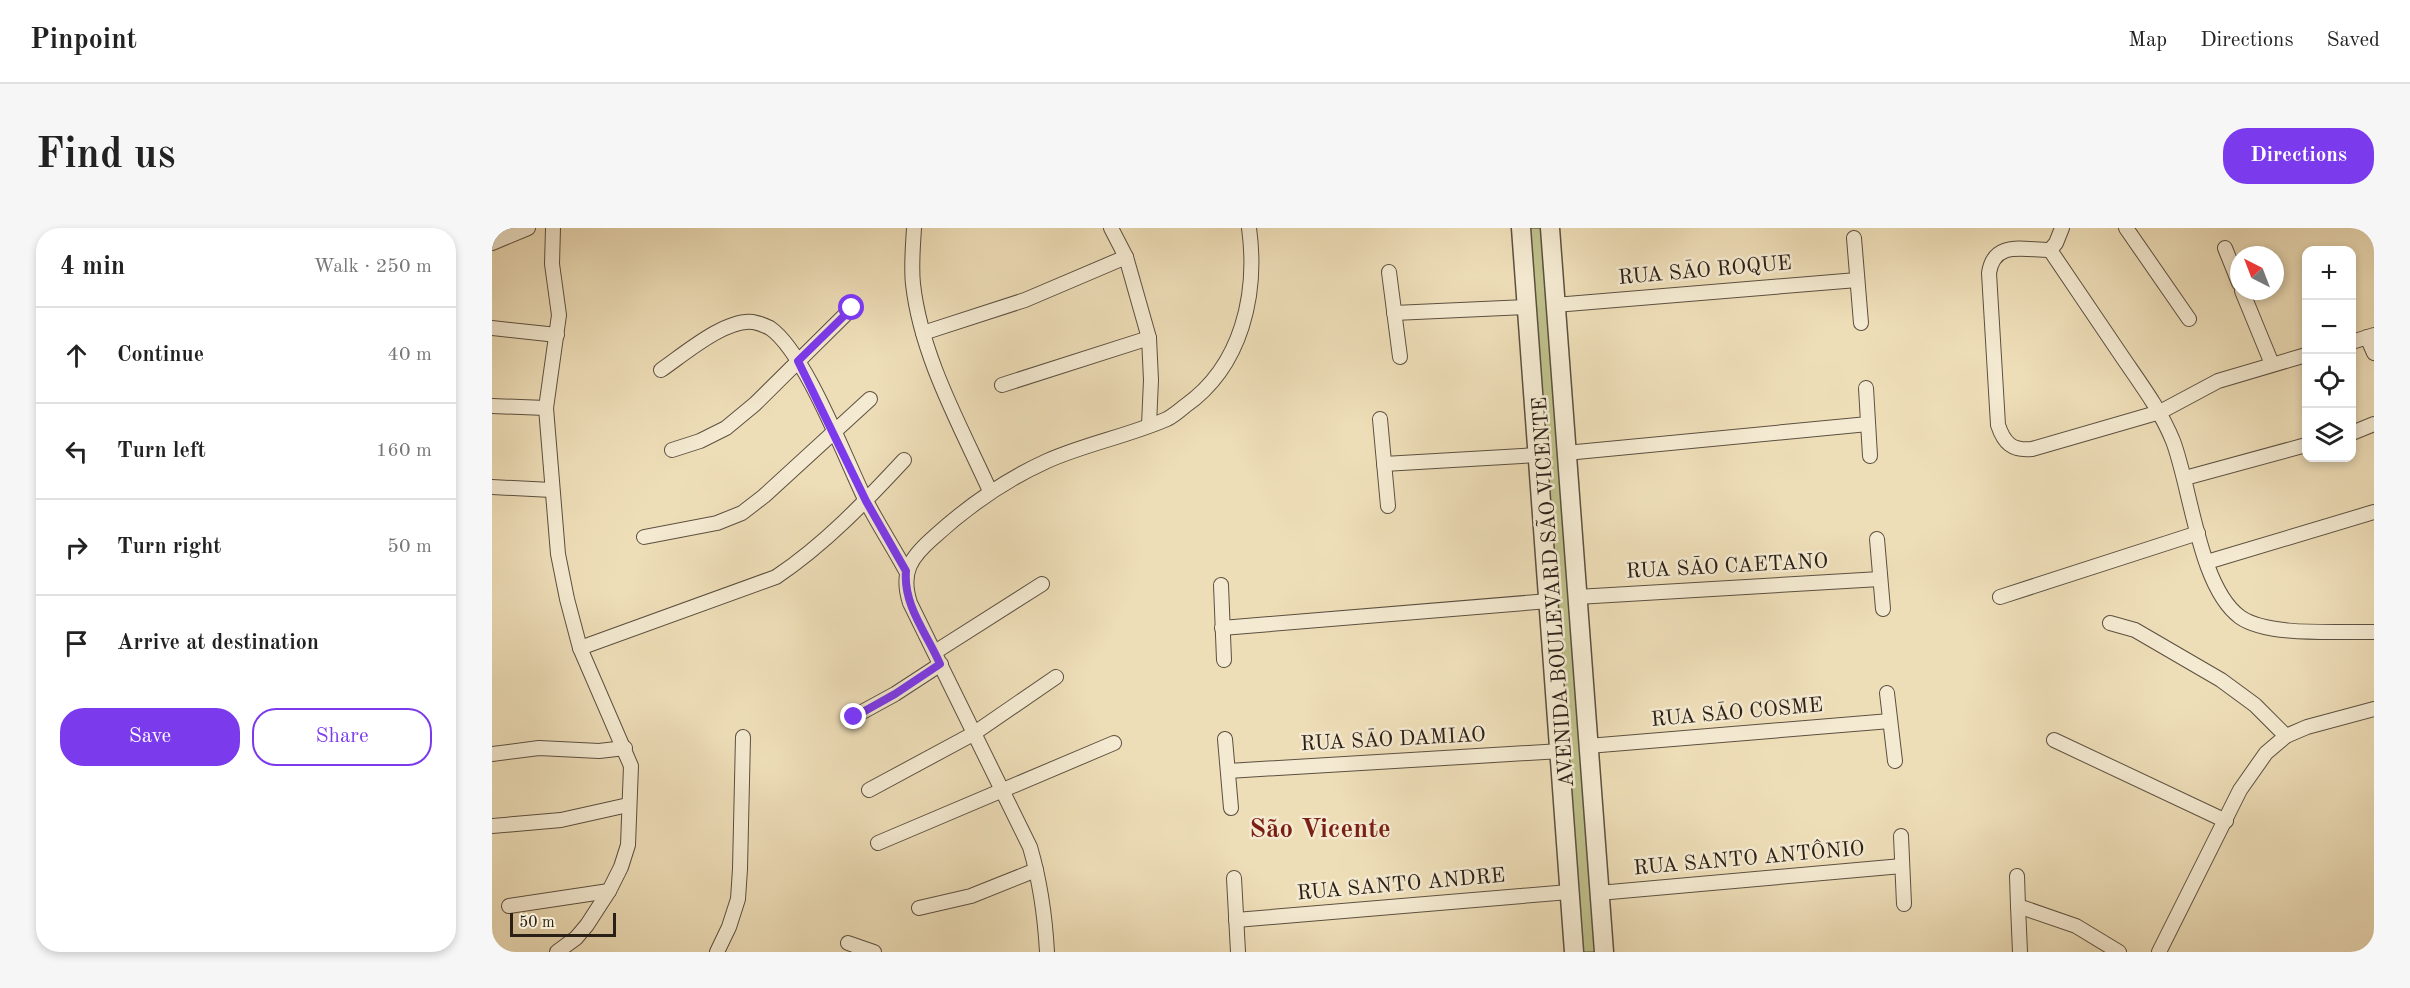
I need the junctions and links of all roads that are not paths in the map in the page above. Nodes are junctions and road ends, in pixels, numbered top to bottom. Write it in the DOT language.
graph roads {
  1 [pos="528,228"];
  2 [pos="553,228"];
  3 [pos="914,228"];
  4 [pos="1112,228"];
  5 [pos="1249,228"];
  6 [pos="1521,228"];
  7 [pos="1550,228"];
  8 [pos="2062,228"];
  9 [pos="2126,228"];
  10 [pos="1854,238"];
  11 [pos="492,243"];
  12 [pos="2224,248"];
  13 [pos="2050,250"];
  14 [pos="1126,257"];
  15 [pos="2230,262"];
  16 [pos="1389,272"];
  17 [pos="1857,279"];
  18 [pos="2246,300"];
  19 [pos="1555,305"];
  20 [pos="852,308"];
  21 [pos="1527,308"];
  22 [pos="1394,313"];
  23 [pos="2189,319"];
  24 [pos="1861,323"];
  25 [pos="492,328"];
  26 [pos="923,333"];
  27 [pos="557,335"];
  28 [pos="2371,336"];
  29 [pos="1149,338"];
  30 [pos="2356,341"];
  31 [pos="2374,353"];
  32 [pos="2302,356"];
  33 [pos="1400,357"];
  34 [pos="798,361"];
  35 [pos="2272,364"];
  36 [pos="661,370"];
  37 [pos="1002,385"];
  38 [pos="1866,388"];
  39 [pos="870,399"];
  40 [pos="492,406"];
  41 [pos="546,408"];
  42 [pos="2160,412"];
  43 [pos="1380,419"];
  44 [pos="1868,424"];
  45 [pos="2374,424"];
  46 [pos="1149,425"];
  47 [pos="833,431"];
  48 [pos="2356,431"];
  49 [pos="2302,446"];
  50 [pos="672,450"];
  51 [pos="1566,453"];
  52 [pos="1538,455"];
  53 [pos="1870,456"];
  54 [pos="904,460"];
  55 [pos="1384,464"];
  56 [pos="2185,478"];
  57 [pos="492,487"];
  58 [pos="552,490"];
  59 [pos="990,491"];
  60 [pos="866,501"];
  61 [pos="1388,506"];
  62 [pos="2374,512"];
  63 [pos="2198,533"];
  64 [pos="644,537"];
  65 [pos="1877,539"];
  66 [pos="2207,562"];
  67 [pos="906,571"];
  68 [pos="1880,579"];
  69 [pos="1042,584"];
  70 [pos="1221,585"];
  71 [pos="1576,597"];
  72 [pos="2000,597"];
  73 [pos="1549,601"];
  74 [pos="1883,609"];
  75 [pos="2110,623"];
  76 [pos="1222,628"];
  77 [pos="2374,633"];
  78 [pos="580,648"];
  79 [pos="938,658"];
  80 [pos="1224,660"];
  81 [pos="1056,677"];
  82 [pos="1887,693"];
  83 [pos="2374,709"];
  84 [pos="854,717"];
  85 [pos="1890,721"];
  86 [pos="973,734"];
  87 [pos="743,736"];
  88 [pos="2286,736"];
  89 [pos="1226,739"];
  90 [pos="2054,740"];
  91 [pos="1114,743"];
  92 [pos="1588,746"];
  93 [pos="625,748"];
  94 [pos="1561,751"];
  95 [pos="492,754"];
  96 [pos="1895,761"];
  97 [pos="1228,771"];
  98 [pos="869,790"];
  99 [pos="1002,791"];
  100 [pos="628,805"];
  101 [pos="1231,808"];
  102 [pos="2226,821"];
  103 [pos="492,826"];
  104 [pos="1900,836"];
  105 [pos="878,843"];
  106 [pos="1902,867"];
  107 [pos="1036,870"];
  108 [pos="2017,876"];
  109 [pos="1234,878"];
  110 [pos="609,891"];
  111 [pos="1569,892"];
  112 [pos="1599,892"];
  113 [pos="1904,904"];
  114 [pos="509,906"];
  115 [pos="2018,906"];
  116 [pos="919,908"];
  117 [pos="1236,920"];
  118 [pos="848,943"];
  119 [pos="557,952"];
  120 [pos="717,952"];
  121 [pos="874,952"];
  122 [pos="1047,952"];
  123 [pos="1238,952"];
  124 [pos="1574,952"];
  125 [pos="1604,952"];
  126 [pos="2020,952"];
  127 [pos="2119,952"];
  128 [pos="2159,952"];
  1 -- 11 [label="street"];
  2 -- 27 [label="street"];
  3 -- 26 [label="street"];
  4 -- 14 [label="street"];
  5 -- 46 [label="street"];
  6 -- 21 [label="street, AVENIDA BOULEVARD SÃO VICENTE"];
  7 -- 19 [label="street, AVENIDA BOULEVARD SÃO VICENTE"];
  8 -- 13 [label="street"];
  9 -- 23 [label="street"];
  10 -- 17 [label="street"];
  12 -- 15 [label="street"];
  13 -- 42 [label="street"];
  13 -- 42 [label="street"];
  14 -- 26 [label="street"];
  14 -- 29 [label="street"];
  16 -- 22 [label="street"];
  17 -- 19 [label="street, RUA SĀO ROQUE"];
  17 -- 24 [label="street"];
  18 -- 35 [label="street"];
  19 -- 51 [label="street, AVENIDA BOULEVARD SÃO VICENTE"];
  20 -- 34 [label="street"];
  21 -- 22 [label="street"];
  21 -- 52 [label="street, AVENIDA BOULEVARD SÃO VICENTE"];
  22 -- 33 [label="street"];
  25 -- 27 [label="street"];
  26 -- 59 [label="street"];
  27 -- 41 [label="street"];
  28 -- 30 [label="street"];
  28 -- 31 [label="street"];
  29 -- 37 [label="street"];
  29 -- 46 [label="street"];
  32 -- 35 [label="street"];
  34 -- 36 [label="street"];
  34 -- 47 [label="street"];
  34 -- 50 [label="street"];
  35 -- 42 [label="street"];
  38 -- 44 [label="street"];
  39 -- 47 [label="street"];
  40 -- 41 [label="street"];
  41 -- 58 [label="street"];
  42 -- 56 [label="street"];
  43 -- 55 [label="street"];
  44 -- 51 [label="street"];
  44 -- 53 [label="street"];
  45 -- 48 [label="street"];
  46 -- 59 [label="street"];
  47 -- 60 [label="street"];
  47 -- 64 [label="street"];
  49 -- 56 [label="street"];
  51 -- 71 [label="street, AVENIDA BOULEVARD SÃO VICENTE"];
  52 -- 55 [label="street"];
  52 -- 73 [label="street, AVENIDA BOULEVARD SÃO VICENTE"];
  54 -- 60 [label="street"];
  55 -- 61 [label="street"];
  56 -- 63 [label="street"];
  57 -- 58 [label="street"];
  58 -- 78 [label="street"];
  59 -- 67 [label="street"];
  60 -- 67 [label="street"];
  60 -- 78 [label="street"];
  62 -- 66 [label="street"];
  63 -- 66 [label="street"];
  63 -- 72 [label="street"];
  65 -- 68 [label="street"];
  66 -- 77 [label="street"];
  67 -- 79 [label="street"];
  68 -- 71 [label="street, RUA SĀO CAETANO"];
  68 -- 74 [label="street"];
  69 -- 79 [label="street"];
  70 -- 76 [label="street"];
  71 -- 92 [label="street, AVENIDA BOULEVARD SÃO VICENTE"];
  73 -- 76 [label="street"];
  73 -- 94 [label="street, AVENIDA BOULEVARD SÃO VICENTE"];
  75 -- 88 [label="street"];
  76 -- 80 [label="street"];
  78 -- 93 [label="street"];
  79 -- 84 [label="street"];
  79 -- 86 [label="street"];
  81 -- 86 [label="street"];
  82 -- 85 [label="street"];
  83 -- 88 [label="street"];
  85 -- 92 [label="street, RUA SĀO COSME"];
  85 -- 96 [label="street"];
  86 -- 98 [label="street"];
  86 -- 99 [label="street"];
  87 -- 120 [label="street"];
  88 -- 102 [label="street"];
  89 -- 97 [label="street"];
  90 -- 102 [label="street"];
  91 -- 99 [label="street"];
  92 -- 112 [label="street, AVENIDA BOULEVARD SÃO VICENTE"];
  93 -- 95 [label="street"];
  93 -- 100 [label="street"];
  94 -- 97 [label="street, RUA SĀO DAMIAO"];
  94 -- 111 [label="street, AVENIDA BOULEVARD SÃO VICENTE"];
  97 -- 101 [label="street"];
  99 -- 105 [label="street"];
  99 -- 107 [label="street"];
  100 -- 103 [label="street"];
  100 -- 110 [label="street"];
  102 -- 128 [label="street"];
  104 -- 106 [label="street"];
  106 -- 112 [label="street, RUA SANTO ANTÔNIO"];
  106 -- 113 [label="street"];
  107 -- 116 [label="street"];
  107 -- 122 [label="street"];
  108 -- 115 [label="street"];
  109 -- 117 [label="street"];
  110 -- 114 [label="street"];
  110 -- 119 [label="street"];
  111 -- 117 [label="street, RUA SANTO ANDRE"];
  111 -- 124 [label="street, AVENIDA BOULEVARD SÃO VICENTE"];
  112 -- 125 [label="street, AVENIDA BOULEVARD SÃO VICENTE"];
  115 -- 126 [label="street"];
  115 -- 127 [label="street"];
  117 -- 123 [label="street"];
  118 -- 121 [label="street"];
}
